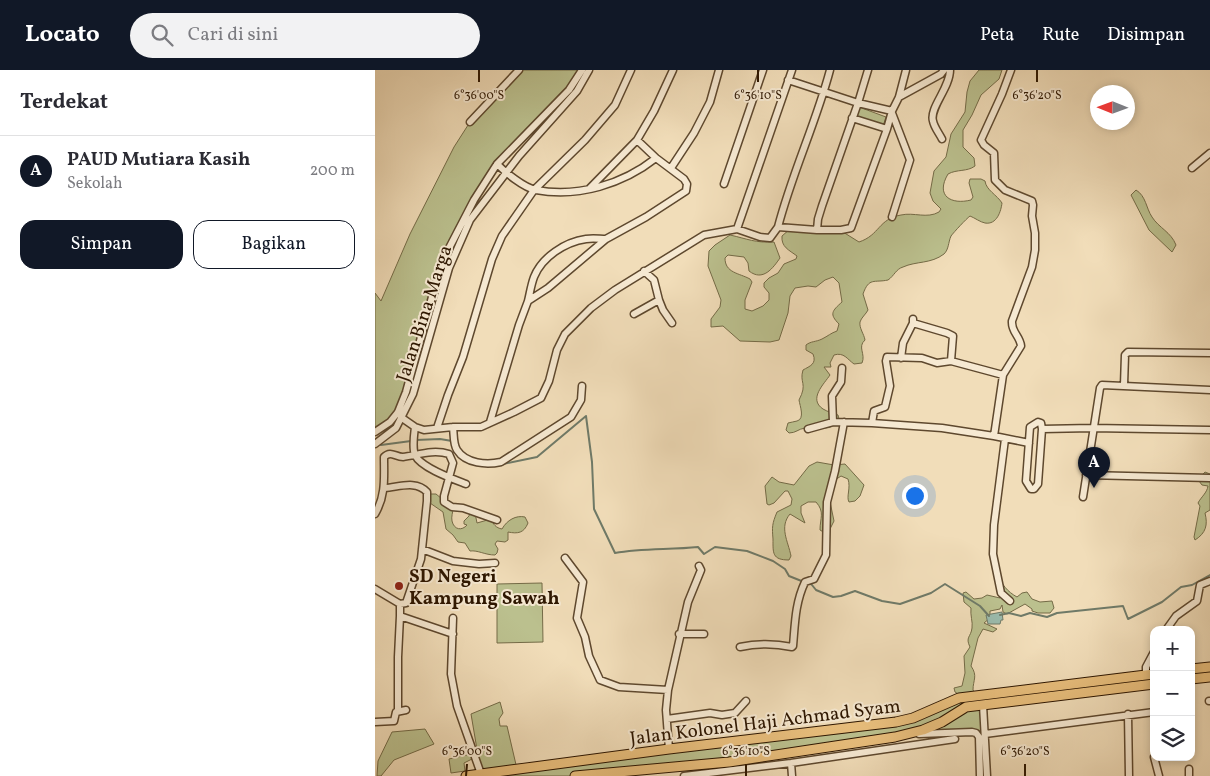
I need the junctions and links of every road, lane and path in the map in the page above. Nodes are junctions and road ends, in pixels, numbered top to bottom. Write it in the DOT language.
graph roads {
  1 [pos="519,70"];
  2 [pos="582,70"];
  3 [pos="589,70"];
  4 [pos="631,70"];
  5 [pos="673,70"];
  6 [pos="719,70"];
  7 [pos="763,70"];
  8 [pos="792,70"];
  9 [pos="830,70"];
  10 [pos="868,70"];
  11 [pos="906,70"];
  12 [pos="944,70"];
  13 [pos="950,70"];
  14 [pos="1011,70"];
  15 [pos="788,80"];
  16 [pos="824,93"];
  17 [pos="899,97"];
  18 [pos="858,103"];
  19 [pos="892,111"];
  20 [pos="853,118"];
  21 [pos="470,122"];
  22 [pos="887,129"];
  23 [pos="942,139"];
  24 [pos="637,140"];
  25 [pos="1210,153"];
  26 [pos="656,158"];
  27 [pos="497,164"];
  28 [pos="671,168"];
  29 [pos="1192,168"];
  30 [pos="505,172"];
  31 [pos="724,184"];
  32 [pos="534,190"];
  33 [pos="588,190"];
  34 [pos="892,217"];
  35 [pos="778,227"];
  36 [pos="737,229"];
  37 [pos="817,230"];
  38 [pos="606,239"];
  39 [pos="644,271"];
  40 [pos="659,300"];
  41 [pos="528,301"];
  42 [pos="634,314"];
  43 [pos="672,323"];
  44 [pos="1210,353"];
  45 [pos="901,358"];
  46 [pos="951,361"];
  47 [pos="842,368"];
  48 [pos="1003,375"];
  49 [pos="1124,385"];
  50 [pos="582,386"];
  51 [pos="1210,390"];
  52 [pos="400,415"];
  53 [pos="490,422"];
  54 [pos="833,422"];
  55 [pos="844,422"];
  56 [pos="872,423"];
  57 [pos="415,427"];
  58 [pos="453,427"];
  59 [pos="437,428"];
  60 [pos="1092,428"];
  61 [pos="808,429"];
  62 [pos="1042,429"];
  63 [pos="1210,430"];
  64 [pos="375,432"];
  65 [pos="994,436"];
  66 [pos="1005,439"];
  67 [pos="1029,443"];
  68 [pos="375,444"];
  69 [pos="415,454"];
  70 [pos="1085,476"];
  71 [pos="449,477"];
  72 [pos="1210,478"];
  73 [pos="466,484"];
  74 [pos="385,488"];
  75 [pos="1083,497"];
  76 [pos="375,514"];
  77 [pos="497,520"];
  78 [pos="421,549"];
  79 [pos="565,558"];
  80 [pos="495,563"];
  81 [pos="699,566"];
  82 [pos="1210,581"];
  83 [pos="375,589"];
  84 [pos="1010,601"];
  85 [pos="400,604"];
  86 [pos="400,616"];
  87 [pos="453,618"];
  88 [pos="1169,626"];
  89 [pos="453,634"];
  90 [pos="679,634"];
  91 [pos="704,634"];
  92 [pos="740,647"];
  93 [pos="1150,660"];
  94 [pos="1210,667"];
  95 [pos="1195,669"];
  96 [pos="1150,674"];
  97 [pos="1210,677"];
  98 [pos="1195,679"];
  99 [pos="1150,684"];
  100 [pos="1061,685"];
  101 [pos="668,690"];
  102 [pos="1063,695"];
  103 [pos="746,701"];
  104 [pos="983,705"];
  105 [pos="406,710"];
  106 [pos="398,712"];
  107 [pos="1150,712"];
  108 [pos="1128,714"];
  109 [pos="667,720"];
  110 [pos="375,722"];
  111 [pos="910,734"];
  112 [pos="985,734"];
  113 [pos="955,739"];
  114 [pos="669,749"];
  115 [pos="648,752"];
  116 [pos="636,754"];
  117 [pos="1155,761"];
  118 [pos="791,763"];
  119 [pos="635,770"];
  120 [pos="647,770"];
  121 [pos="481,774"];
  122 [pos="701,775"];
  123 [pos="466,776"];
  124 [pos="575,776"];
  125 [pos="684,776"];
  126 [pos="792,776"];
  127 [pos="980,776"];
  128 [pos="987,776"];
  129 [pos="1129,776"];
  130 [pos="1159,776"];
  1 -- 21 [label="street"];
  2 -- 27 [label="street, Jalan Bina Marga"];
  3 -- 30 [label="street, Jalan Bina Marga"];
  4 -- 32 [label="street"];
  5 -- 24 [label="street"];
  6 -- 28 [label="street"];
  7 -- 31 [label="street"];
  8 -- 15 [label="street"];
  9 -- 16 [label="street"];
  10 -- 18 [label="street"];
  11 -- 17 [label="street"];
  12 -- 17 [label="street"];
  13 -- 23 [label="street"];
  14 -- 48 [label="street"];
  15 -- 16 [label="street"];
  15 -- 36 [label="street"];
  16 -- 18 [label="street"];
  16 -- 35 [label="street"];
  17 -- 19 [label="street"];
  18 -- 19 [label="street"];
  18 -- 20 [label="street"];
  19 -- 22 [label="street"];
  19 -- 34 [label="street"];
  20 -- 22 [label="street"];
  20 -- 37 [label="street"];
  22 -- 37 [label="street"];
  24 -- 26 [label="street"];
  24 -- 33 [label="street"];
  25 -- 29 [label="street"];
  26 -- 28 [label="street"];
  26 -- 33 [label="street"];
  27 -- 30 [label="street"];
  27 -- 52 [label="street, Jalan Bina Marga"];
  28 -- 38 [label="street"];
  30 -- 32 [label="street"];
  30 -- 52 [label="street, Jalan Bina Marga"];
  32 -- 33 [label="street"];
  32 -- 59 [label="street"];
  35 -- 36 [label="street"];
  35 -- 37 [label="street"];
  36 -- 39 [label="street"];
  38 -- 41 [label="street"];
  38 -- 41 [label="street"];
  39 -- 40 [label="street"];
  39 -- 53 [label="street"];
  40 -- 42 [label="street"];
  40 -- 43 [label="street"];
  41 -- 53 [label="street"];
  44 -- 49 [label="street"];
  45 -- 46 [label="street"];
  45 -- 46 [label="street"];
  45 -- 56 [label="street"];
  46 -- 48 [label="street"];
  47 -- 54 [label="street"];
  48 -- 65 [label="street"];
  49 -- 51 [label="street"];
  49 -- 60 [label="street"];
  50 -- 58 [label="street"];
  52 -- 57 [label="street"];
  52 -- 64 [label="street"];
  52 -- 68 [label="street, Jalan Bina Marga"];
  53 -- 58 [label="street"];
  54 -- 55 [label="street"];
  54 -- 61 [label="street"];
  55 -- 56 [label="street"];
  55 -- 92 [label="street"];
  56 -- 65 [label="street"];
  57 -- 59 [label="street"];
  57 -- 69 [label="street"];
  58 -- 59 [label="street"];
  60 -- 62 [label="street"];
  60 -- 63 [label="street"];
  60 -- 70 [label="street"];
  62 -- 67 [label="street"];
  62 -- 67 [label="street"];
  65 -- 66 [label="street"];
  66 -- 67 [label="street"];
  66 -- 84 [label="street"];
  69 -- 71 [label="street"];
  69 -- 71 [label="street"];
  69 -- 74 [label="street"];
  70 -- 72 [label="street"];
  70 -- 75 [label="street"];
  71 -- 73 [label="street"];
  71 -- 77 [label="street"];
  74 -- 76 [label="street"];
  74 -- 78 [label="street"];
  78 -- 80 [label="street"];
  78 -- 85 [label="street"];
  79 -- 101 [label="street"];
  81 -- 90 [label="street"];
  82 -- 88 [label="street"];
  83 -- 85 [label="street"];
  85 -- 86 [label="street"];
  86 -- 89 [label="street"];
  86 -- 106 [label="street"];
  87 -- 89 [label="street"];
  89 -- 121 [label="street"];
  90 -- 91 [label="street"];
  90 -- 101 [label="street"];
  93 -- 96 [label="street"];
  94 -- 95 [label="main road"];
  96 -- 100 [label="main road, Jalan Kolonel Haji Achmad Syam"];
  97 -- 98 [label="main road"];
  99 -- 102 [label="main road, Jalan Kolonel Haji Achmad Syam"];
  100 -- 102 [label="main road"];
  100 -- 114 [label="main road, Jalan Kolonel Haji Achmad Syam"];
  101 -- 109 [label="street"];
  102 -- 104 [label="main road, Jalan Kolonel Haji Achmad Syam"];
  103 -- 109 [label="street"];
  104 -- 111 [label="main road, Jalan Kolonel Haji Achmad Syam"];
  104 -- 112 [label="street"];
  105 -- 106 [label="street"];
  106 -- 110 [label="street"];
  107 -- 108 [label="street"];
  108 -- 112 [label="street"];
  108 -- 129 [label="street"];
  109 -- 114 [label="street"];
  111 -- 120 [label="main road, Jalan Kolonel Haji Achmad Syam"];
  111 -- 127 [label="street"];
  112 -- 128 [label="street"];
  113 -- 118 [label="street"];
  114 -- 115 [label="main road, Jalan Kolonel Haji Achmad Syam"];
  115 -- 116 [label="main road, Jalan Kolonel Haji Achmad Syam"];
  115 -- 120 [label="main road"];
  116 -- 119 [label="main road"];
  116 -- 121 [label="main road, Jalan Kolonel Haji Achmad Syam"];
  117 -- 130 [label="street"];
  118 -- 122 [label="street"];
  118 -- 126 [label="street"];
  119 -- 120 [label="main road, Jalan Kolonel Haji Achmad Syam"];
  119 -- 124 [label="main road, Jalan Kolonel Haji Achmad Syam"];
  121 -- 123 [label="main road, Jalan Kolonel Haji Achmad Syam"];
  122 -- 125 [label="street"];
}
